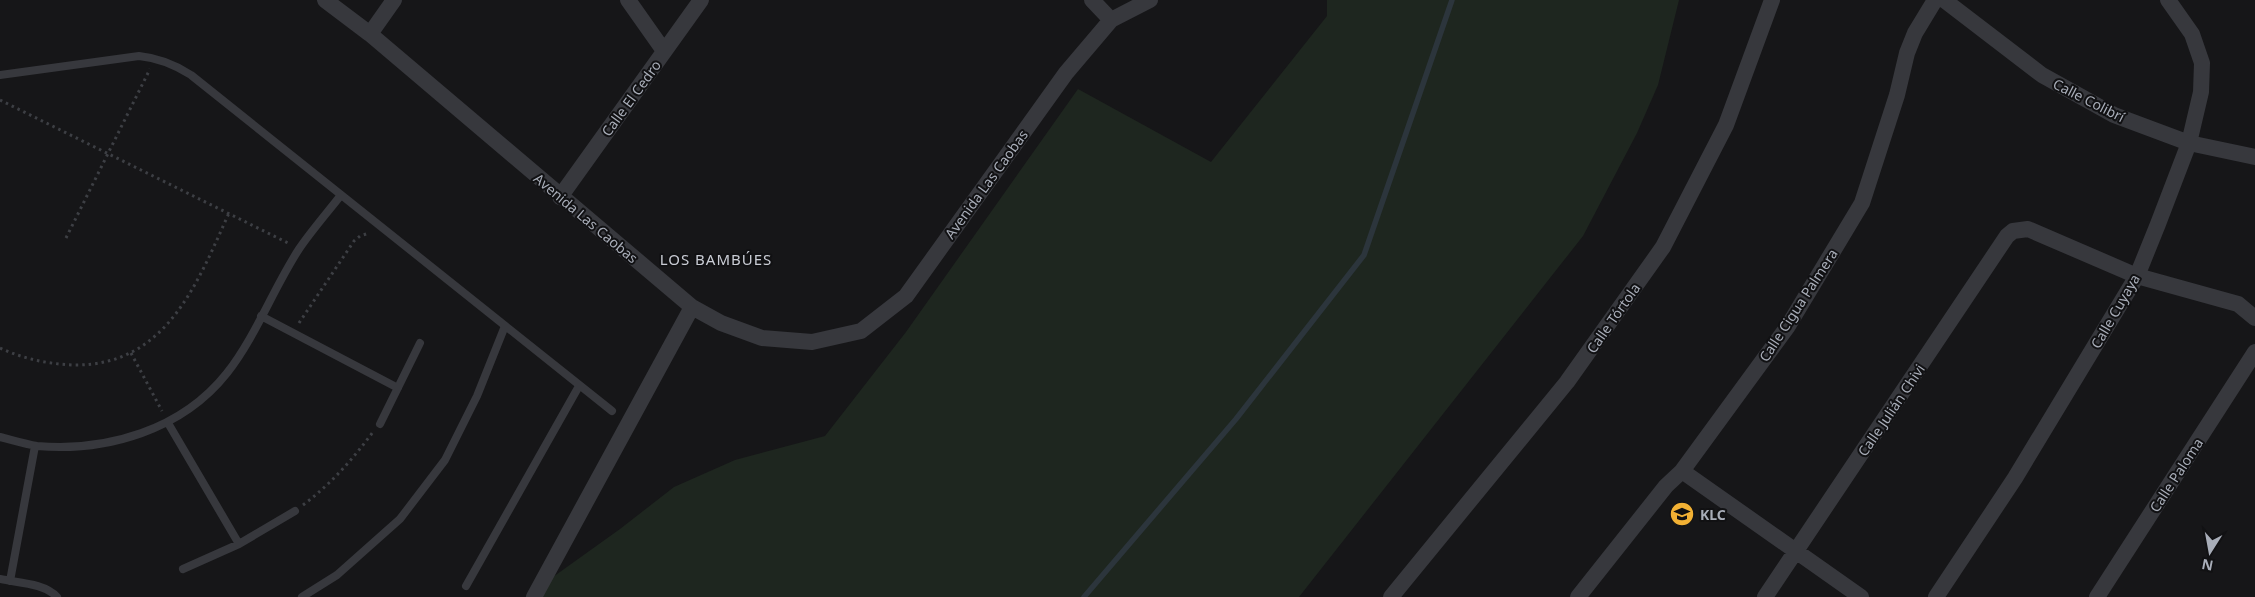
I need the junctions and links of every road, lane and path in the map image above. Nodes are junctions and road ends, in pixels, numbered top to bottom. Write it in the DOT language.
graph roads {
  1 [pos="325,0"];
  2 [pos="394,0"];
  3 [pos="628,0"];
  4 [pos="701,0"];
  5 [pos="1092,0"];
  6 [pos="1150,0"];
  7 [pos="1772,0"];
  8 [pos="1935,0"];
  9 [pos="1944,0"];
  10 [pos="2168,0"];
  11 [pos="1110,20"];
  12 [pos="370,34"];
  13 [pos="664,51"];
  14 [pos="156,58"];
  15 [pos="0,75"];
  16 [pos="0,100"];
  17 [pos="2189,143"];
  18 [pos="108,153"];
  19 [pos="2255,157"];
  20 [pos="341,195"];
  21 [pos="560,197"];
  22 [pos="229,213"];
  23 [pos="372,234"];
  24 [pos="66,238"];
  25 [pos="300,248"];
  26 [pos="2137,276"];
  27 [pos="692,307"];
  28 [pos="261,316"];
  29 [pos="2255,318"];
  30 [pos="505,326"];
  31 [pos="293,333"];
  32 [pos="420,343"];
  33 [pos="0,349"];
  34 [pos="2255,352"];
  35 [pos="131,353"];
  36 [pos="579,386"];
  37 [pos="398,388"];
  38 [pos="612,411"];
  39 [pos="168,422"];
  40 [pos="380,424"];
  41 [pos="0,437"];
  42 [pos="35,446"];
  43 [pos="1682,471"];
  44 [pos="294,512"];
  45 [pos="239,544"];
  46 [pos="1796,553"];
  47 [pos="183,569"];
  48 [pos="0,579"];
  49 [pos="10,581"];
  50 [pos="466,586"];
  51 [pos="57,597"];
  52 [pos="302,597"];
  53 [pos="534,597"];
  54 [pos="1391,597"];
  55 [pos="1578,597"];
  56 [pos="1765,597"];
  57 [pos="1861,597"];
  58 [pos="1936,597"];
  59 [pos="2097,597"];
  1 -- 12 [label="street, Avenida Las Caobas"];
  2 -- 12 [label="street"];
  3 -- 13 [label="street"];
  4 -- 13 [label="street, Calle El Cedro"];
  5 -- 11 [label="street"];
  6 -- 11 [label="street, Avenida Las Caobas"];
  7 -- 54 [label="street, Calle Tórtola"];
  8 -- 43 [label="street, Calle Cigua Palmera"];
  9 -- 17 [label="street, Calle Colibrí"];
  10 -- 17 [label="street, Calle Cuyaya"];
  11 -- 27 [label="street, Avenida Las Caobas"];
  12 -- 21 [label="street, Avenida Las Caobas"];
  13 -- 21 [label="street, Calle El Cedro"];
  14 -- 15 [label="lane"];
  14 -- 18 [label="path"];
  14 -- 20 [label="lane"];
  16 -- 18 [label="path"];
  17 -- 19 [label="street, Calle Colibrí"];
  17 -- 26 [label="street, Calle Cuyaya"];
  18 -- 22 [label="path"];
  18 -- 24 [label="path"];
  20 -- 25 [label="lane"];
  20 -- 30 [label="lane"];
  21 -- 27 [label="street, Avenida Las Caobas"];
  22 -- 25 [label="path"];
  22 -- 35 [label="path"];
  23 -- 31 [label="path"];
  25 -- 28 [label="lane"];
  26 -- 29 [label="street"];
  26 -- 46 [label="street, Calle Julián Chivi"];
  26 -- 58 [label="street, Calle Cuyaya"];
  27 -- 53 [label="street"];
  28 -- 31 [label="lane"];
  28 -- 39 [label="lane"];
  30 -- 36 [label="lane"];
  30 -- 52 [label="lane"];
  31 -- 37 [label="lane"];
  32 -- 37 [label="lane"];
  33 -- 35 [label="path"];
  34 -- 59 [label="street, Calle Paloma"];
  35 -- 39 [label="path"];
  36 -- 38 [label="lane"];
  36 -- 50 [label="lane"];
  37 -- 40 [label="lane"];
  39 -- 42 [label="lane"];
  39 -- 45 [label="lane"];
  40 -- 44 [label="path"];
  41 -- 42 [label="lane"];
  42 -- 49 [label="lane"];
  43 -- 46 [label="street"];
  43 -- 55 [label="street, Calle Cigua Palmera"];
  44 -- 45 [label="lane"];
  45 -- 47 [label="lane"];
  46 -- 56 [label="street, Calle Julián Chivi"];
  46 -- 57 [label="street"];
  48 -- 49 [label="lane"];
  49 -- 51 [label="lane"];
}
